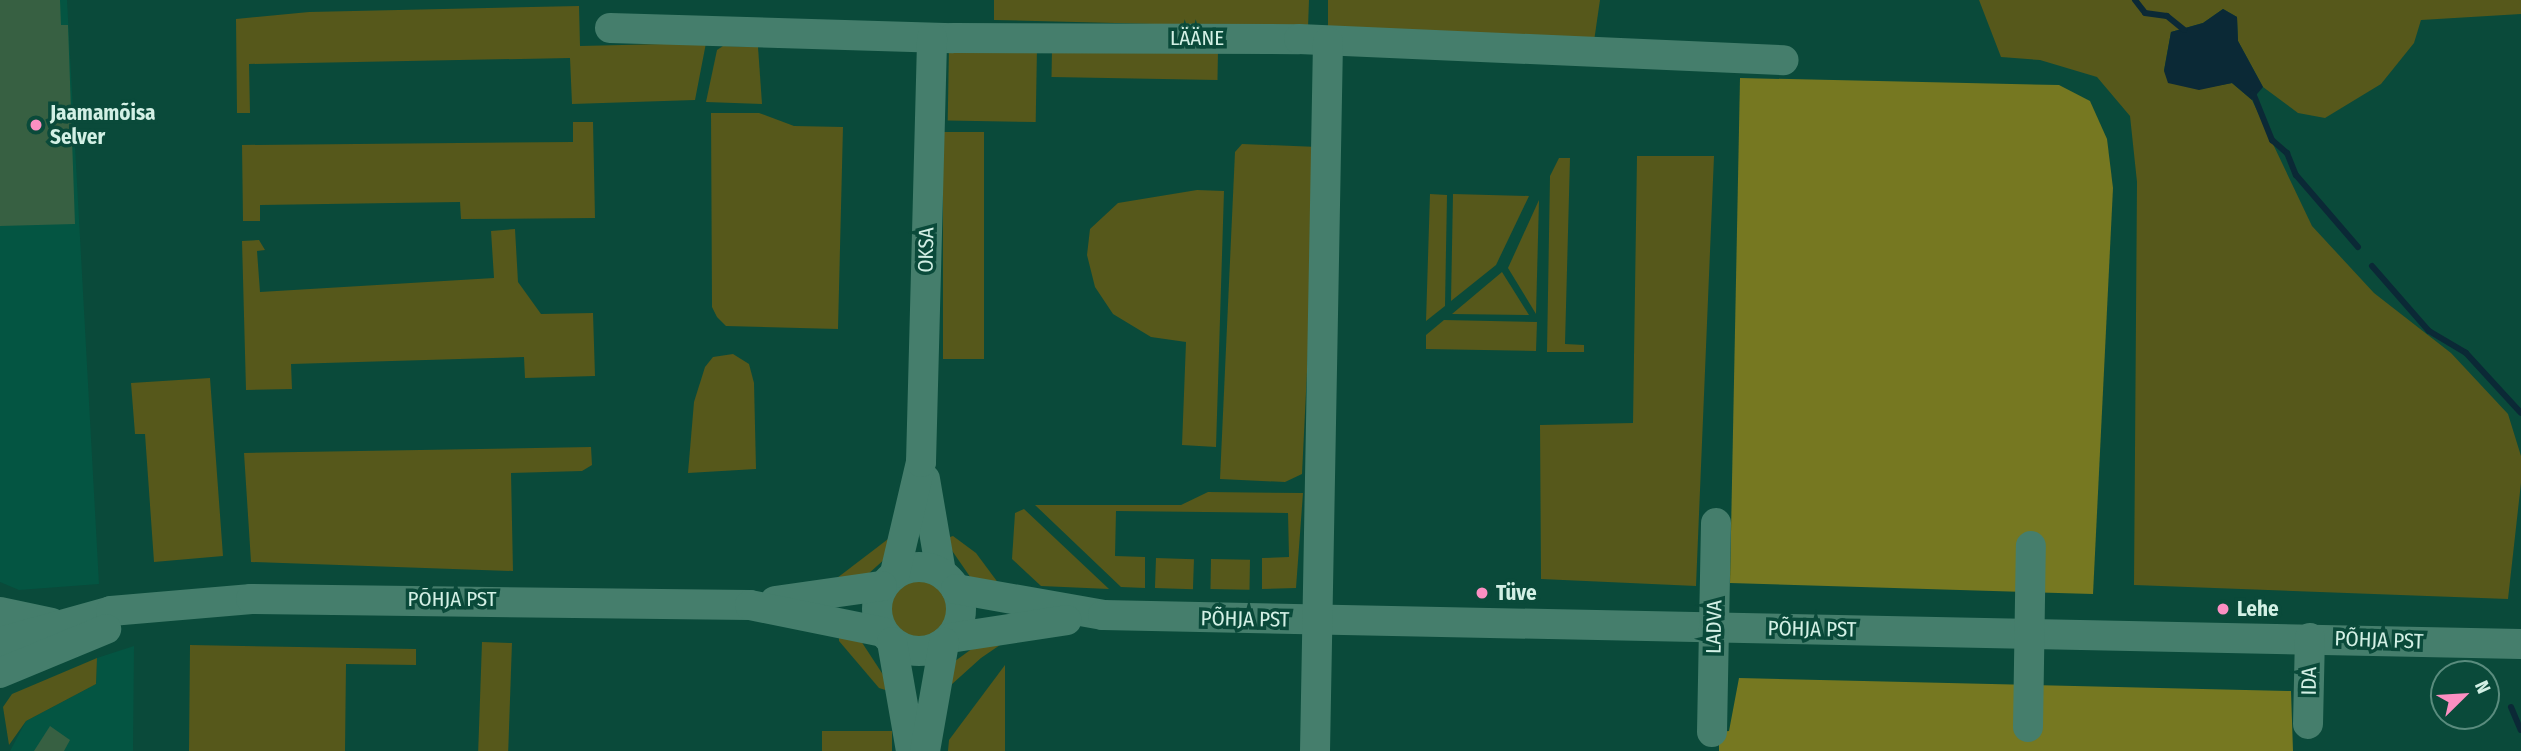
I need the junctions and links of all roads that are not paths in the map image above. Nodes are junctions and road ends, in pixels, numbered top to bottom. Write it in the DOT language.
graph roads {
  1 [pos="610,28"];
  2 [pos="932,38"];
  3 [pos="1328,42"];
  4 [pos="1784,60"];
  5 [pos="921,462"];
  6 [pos="1716,523"];
  7 [pos="2031,546"];
  8 [pos="889,580"];
  9 [pos="948,581"];
  10 [pos="750,605"];
  11 [pos="154,607"];
  12 [pos="0,612"];
  13 [pos="1103,615"];
  14 [pos="1315,621"];
  15 [pos="60,624"];
  16 [pos="1714,628"];
  17 [pos="2030,634"];
  18 [pos="888,637"];
  19 [pos="2310,638"];
  20 [pos="947,640"];
  21 [pos="0,642"];
  22 [pos="2521,644"];
  23 [pos="0,673"];
  24 [pos="2308,724"];
  25 [pos="2028,727"];
  26 [pos="1712,732"];
  27 [pos="911,751"];
  28 [pos="925,751"];
  29 [pos="1315,751"];
  1 -- 2 [label="street, LÄÄNE"];
  2 -- 3 [label="street, LÄÄNE"];
  2 -- 5 [label="street, OKSA"];
  3 -- 4 [label="street, LÄÄNE"];
  3 -- 14 [label="street"];
  5 -- 8 [label="street, OKSA"];
  5 -- 9 [label="street, OKSA"];
  6 -- 16 [label="street, LADVA"];
  7 -- 17 [label="street"];
  8 -- 9 [label="street"];
  8 -- 10 [label="street, PÕHJA PST"];
  8 -- 18 [label="street"];
  9 -- 13 [label="street, PÕHJA PST"];
  9 -- 20 [label="street"];
  10 -- 11 [label="street, PÕHJA PST"];
  10 -- 18 [label="street, PÕHJA PST"];
  11 -- 15 [label="street, PÕHJA PST"];
  11 -- 23 [label="street, PÕHJA PST"];
  12 -- 15 [label="street"];
  13 -- 14 [label="street, PÕHJA PST"];
  13 -- 20 [label="street, PÕHJA PST"];
  14 -- 16 [label="street, PÕHJA PST"];
  14 -- 29 [label="street"];
  15 -- 21 [label="street, PÕHJA PST"];
  16 -- 17 [label="street, PÕHJA PST"];
  16 -- 26 [label="street, LADVA"];
  17 -- 19 [label="street, PÕHJA PST"];
  17 -- 25 [label="street"];
  18 -- 20 [label="street"];
  18 -- 27 [label="street"];
  19 -- 22 [label="street, PÕHJA PST"];
  19 -- 24 [label="street, IDA"];
  20 -- 28 [label="street"];
}
